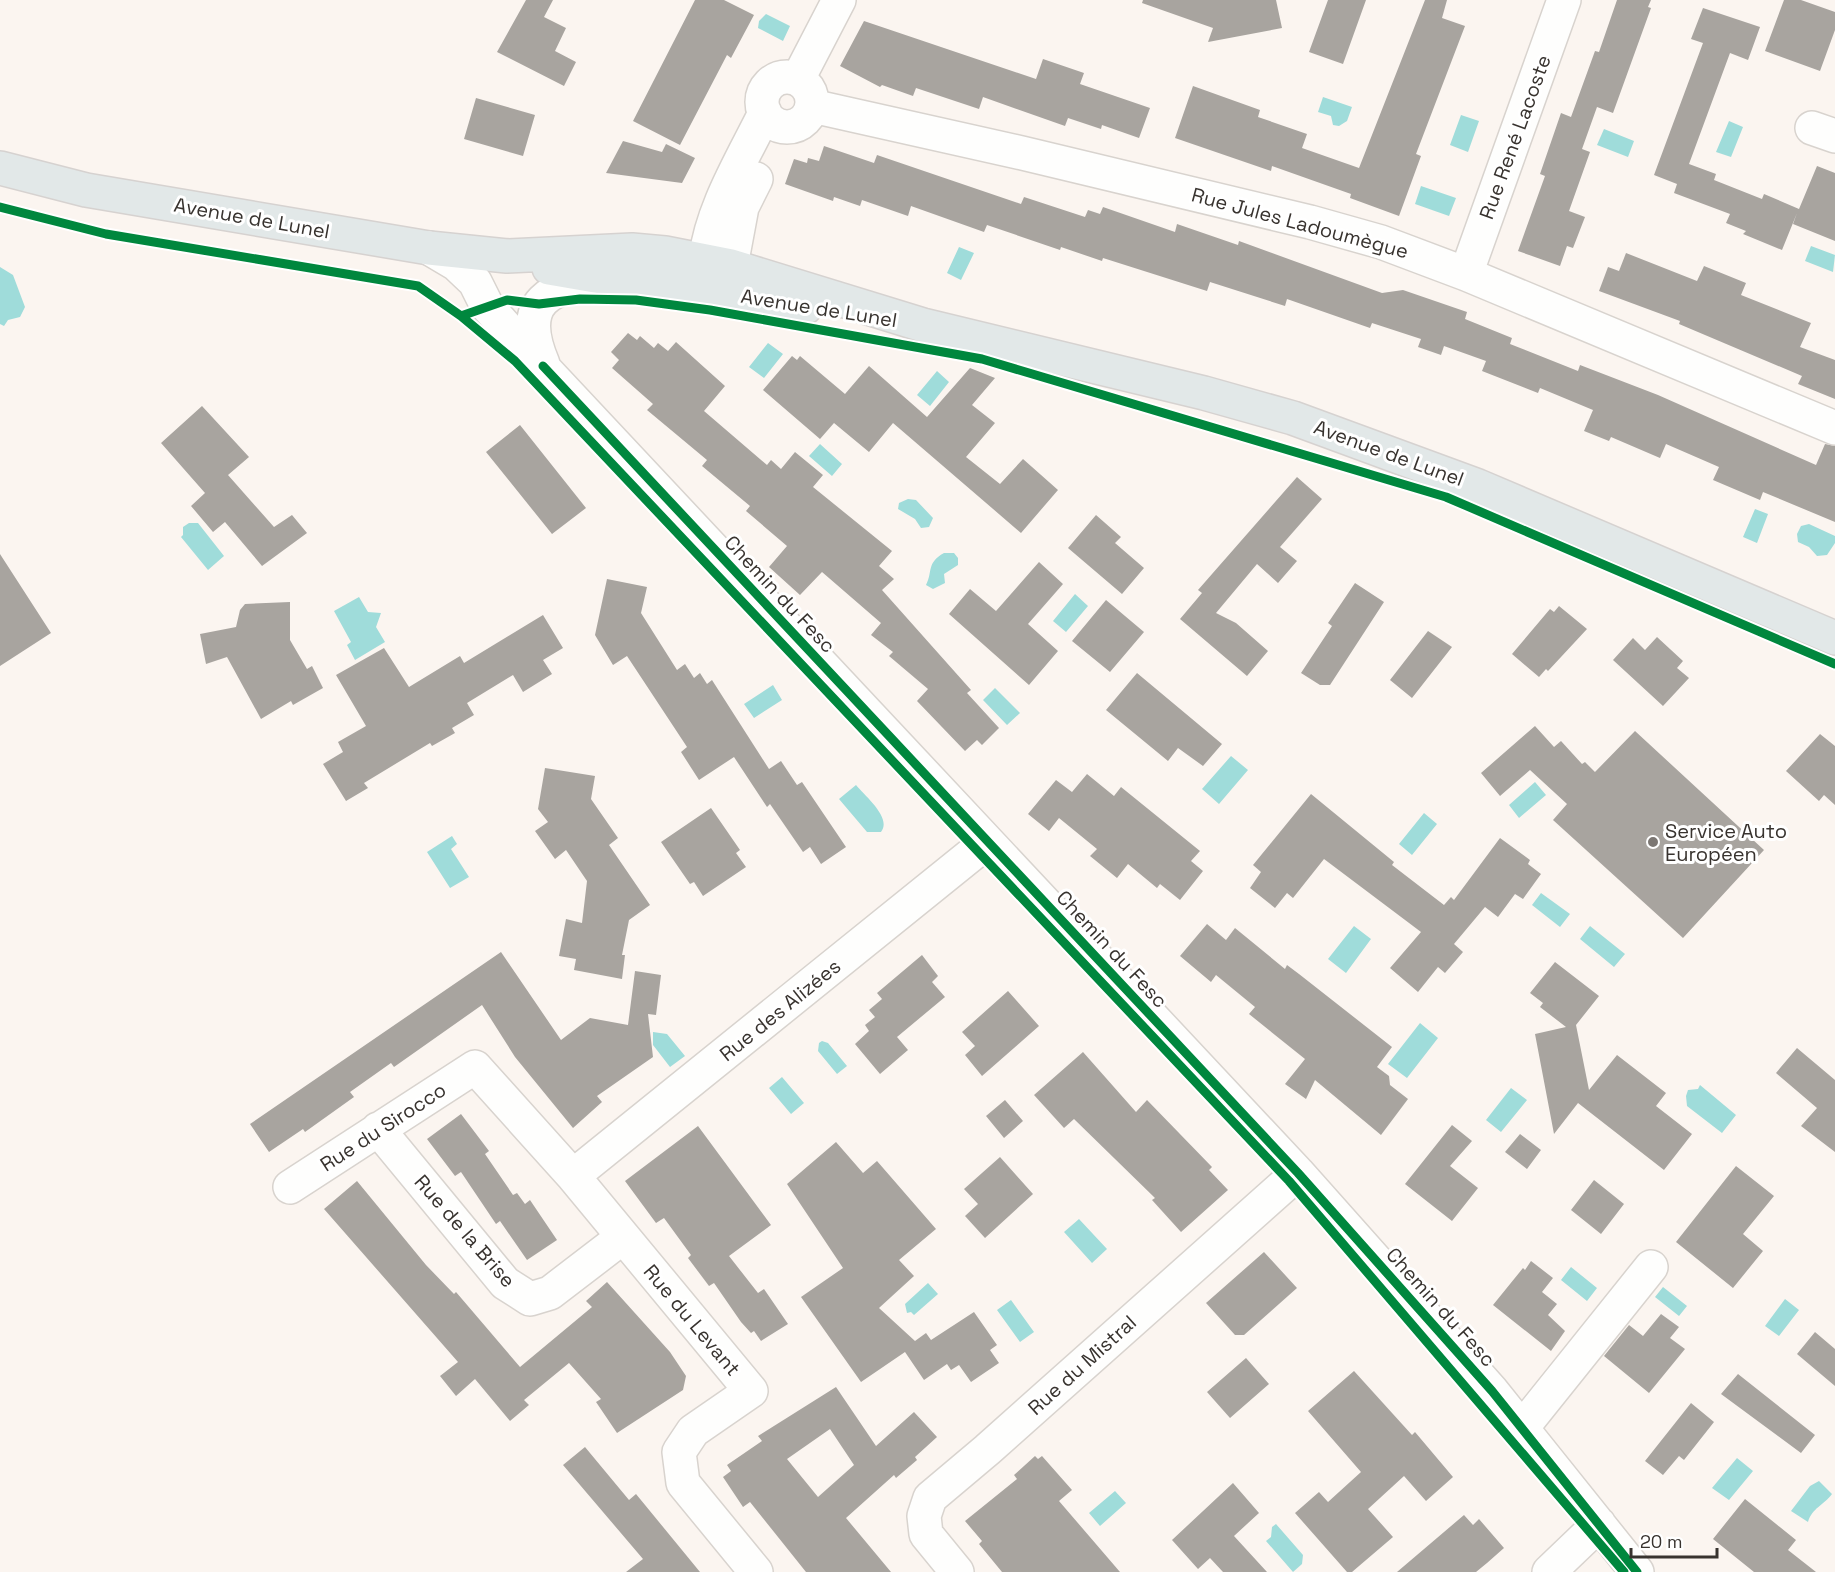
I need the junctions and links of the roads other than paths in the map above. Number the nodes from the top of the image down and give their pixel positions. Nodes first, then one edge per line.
1 (839, 0) edge
2 (1564, 0) edge
3 (805, 92) junction
4 (774, 120) junction
5 (0, 168) edge
6 (429, 248) junction
7 (507, 256) junction
8 (717, 273) junction
9 (1466, 274) junction
10 (606, 278) junction
11 (543, 366) junction
12 (1835, 428) edge
13 (1835, 638) edge
14 (987, 843) junction
15 (475, 1067) joint
16 (378, 1129) junction
17 (1298, 1173) junction
18 (573, 1176) junction
19 (290, 1187) dead end
20 (623, 1237) junction
21 (1651, 1267) dead end
22 (1522, 1428) junction
23 (1599, 1524) junction
24 (756, 1572) edge
25 (957, 1572) edge
26 (1549, 1572) edge
27 (1637, 1572) edge

1 - 3 street
2 - 9 street, Rue René Lacoste
3 - 4 street
3 - 4 street
3 - 9 street, Rue Jules Ladoumègue
4 - 8 street
5 - 6 main road, Avenue de Lunel
6 - 7 main road, Avenue de Lunel
6 - 11 street, Chemin du Fesc
7 - 8 main road, Avenue de Lunel
7 - 10 main road, Avenue de Lunel
8 - 10 main road, Avenue de Lunel
8 - 13 main road, Avenue de Lunel
9 - 12 street, Rue Jules Ladoumègue
10 - 11 street, Chemin du Fesc
11 - 14 street, Chemin du Fesc
14 - 17 street, Chemin du Fesc
14 - 18 street, Rue des Alizées
15 - 16 street, Rue du Sirocco
15 - 18 street, Rue du Levant
16 - 19 street, Rue du Sirocco
16 - 20 street, Rue de la Brise
17 - 22 street, Chemin du Fesc
17 - 25 street, Rue du Mistral
18 - 20 street, Rue du Levant
20 - 24 street, Rue du Levant
21 - 22 street
22 - 23 street, Chemin du Fesc
23 - 26 street
23 - 27 street, Chemin du Fesc

